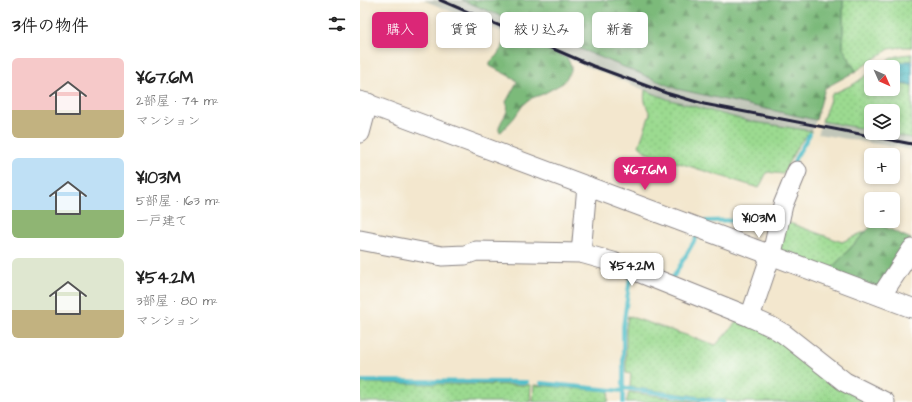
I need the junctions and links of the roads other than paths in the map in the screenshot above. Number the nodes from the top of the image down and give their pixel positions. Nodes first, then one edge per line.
1 (364, 102) edge
2 (360, 133) edge
3 (797, 171) dead end
4 (587, 186) junction
5 (360, 240) edge
6 (912, 249) edge
7 (581, 253) junction
8 (771, 254) junction
9 (881, 296) junction
10 (912, 308) edge
11 (750, 317) junction
12 (885, 402) edge

1 - 2 street
1 - 4 street
3 - 8 street
4 - 7 street
4 - 8 street
5 - 7 street
6 - 9 street
7 - 11 street
8 - 9 street
8 - 11 street
9 - 10 street
11 - 12 street

